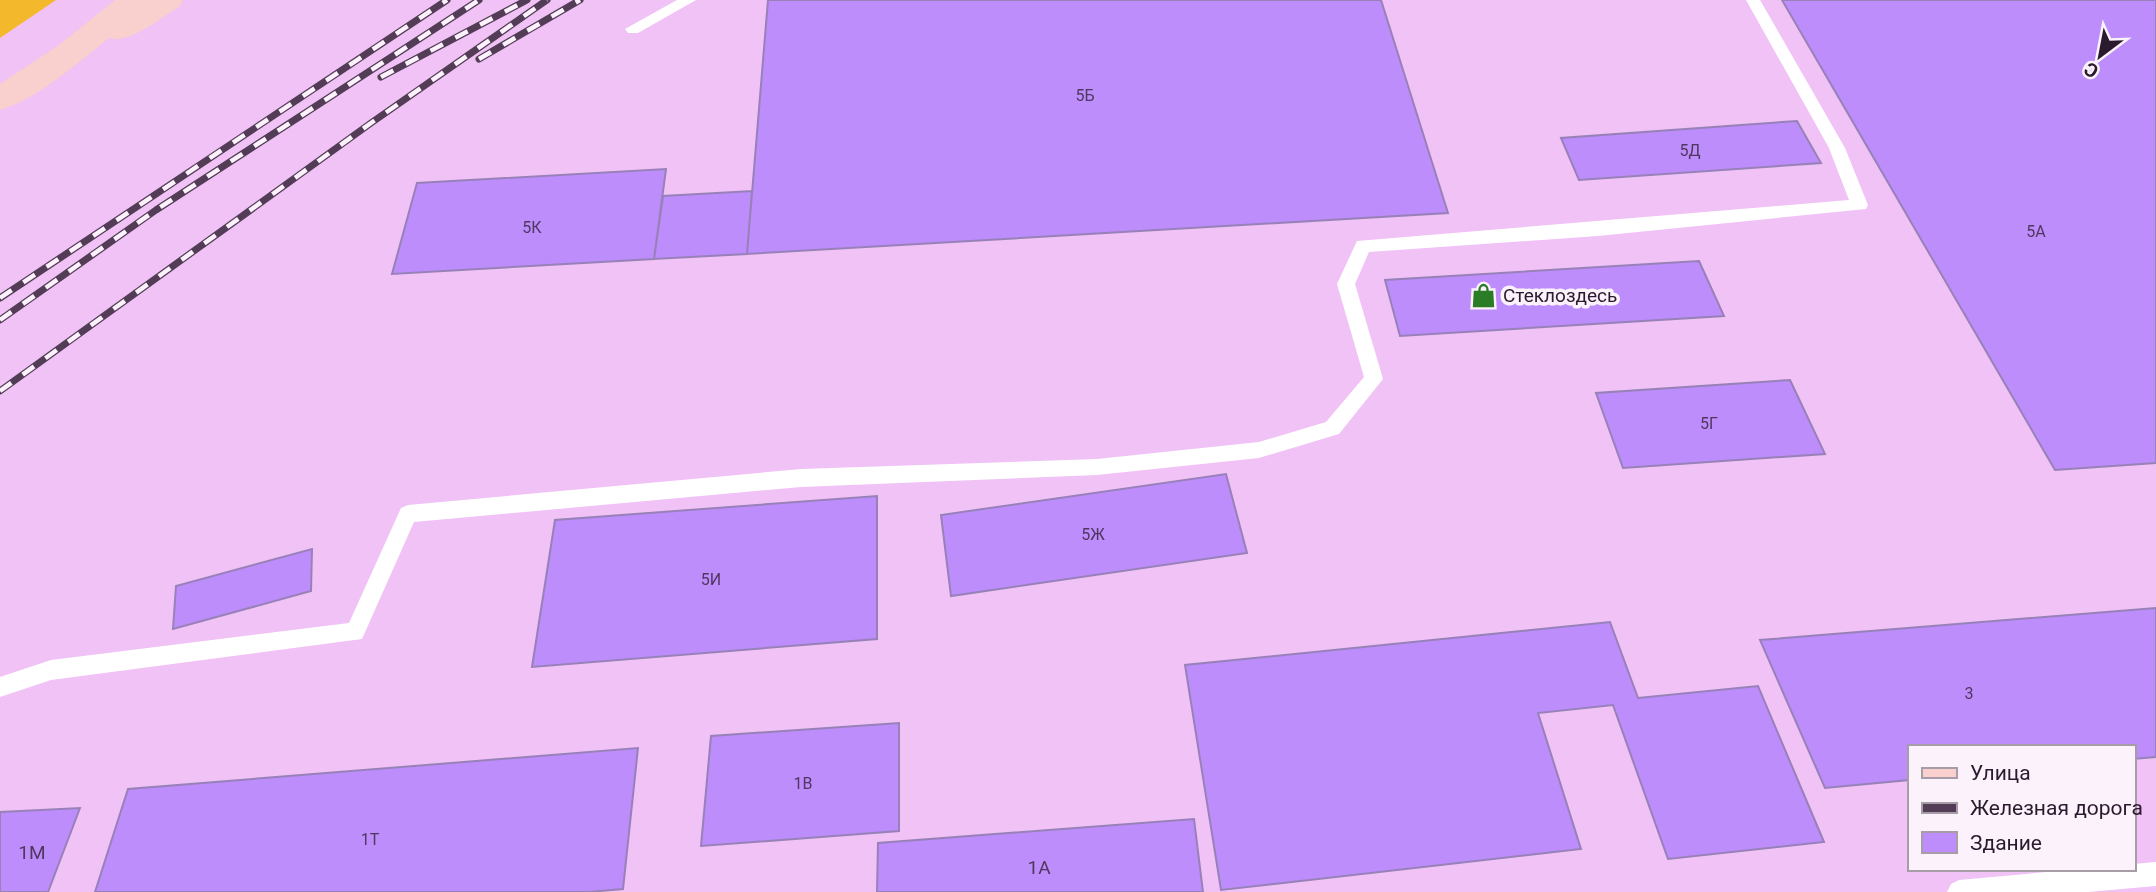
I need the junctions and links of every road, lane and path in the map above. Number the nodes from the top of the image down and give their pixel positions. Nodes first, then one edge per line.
1 (135, 0) edge
2 (168, 0) edge
3 (689, 0) edge
4 (1753, 0) edge
5 (633, 29) dead end
6 (34, 79) junction
7 (0, 99) edge
8 (0, 687) edge
9 (2156, 874) edge
10 (1959, 892) edge

1 - 6 main road
2 - 6 main road
3 - 5 lane
4 - 8 lane
6 - 7 main road
9 - 10 lane

